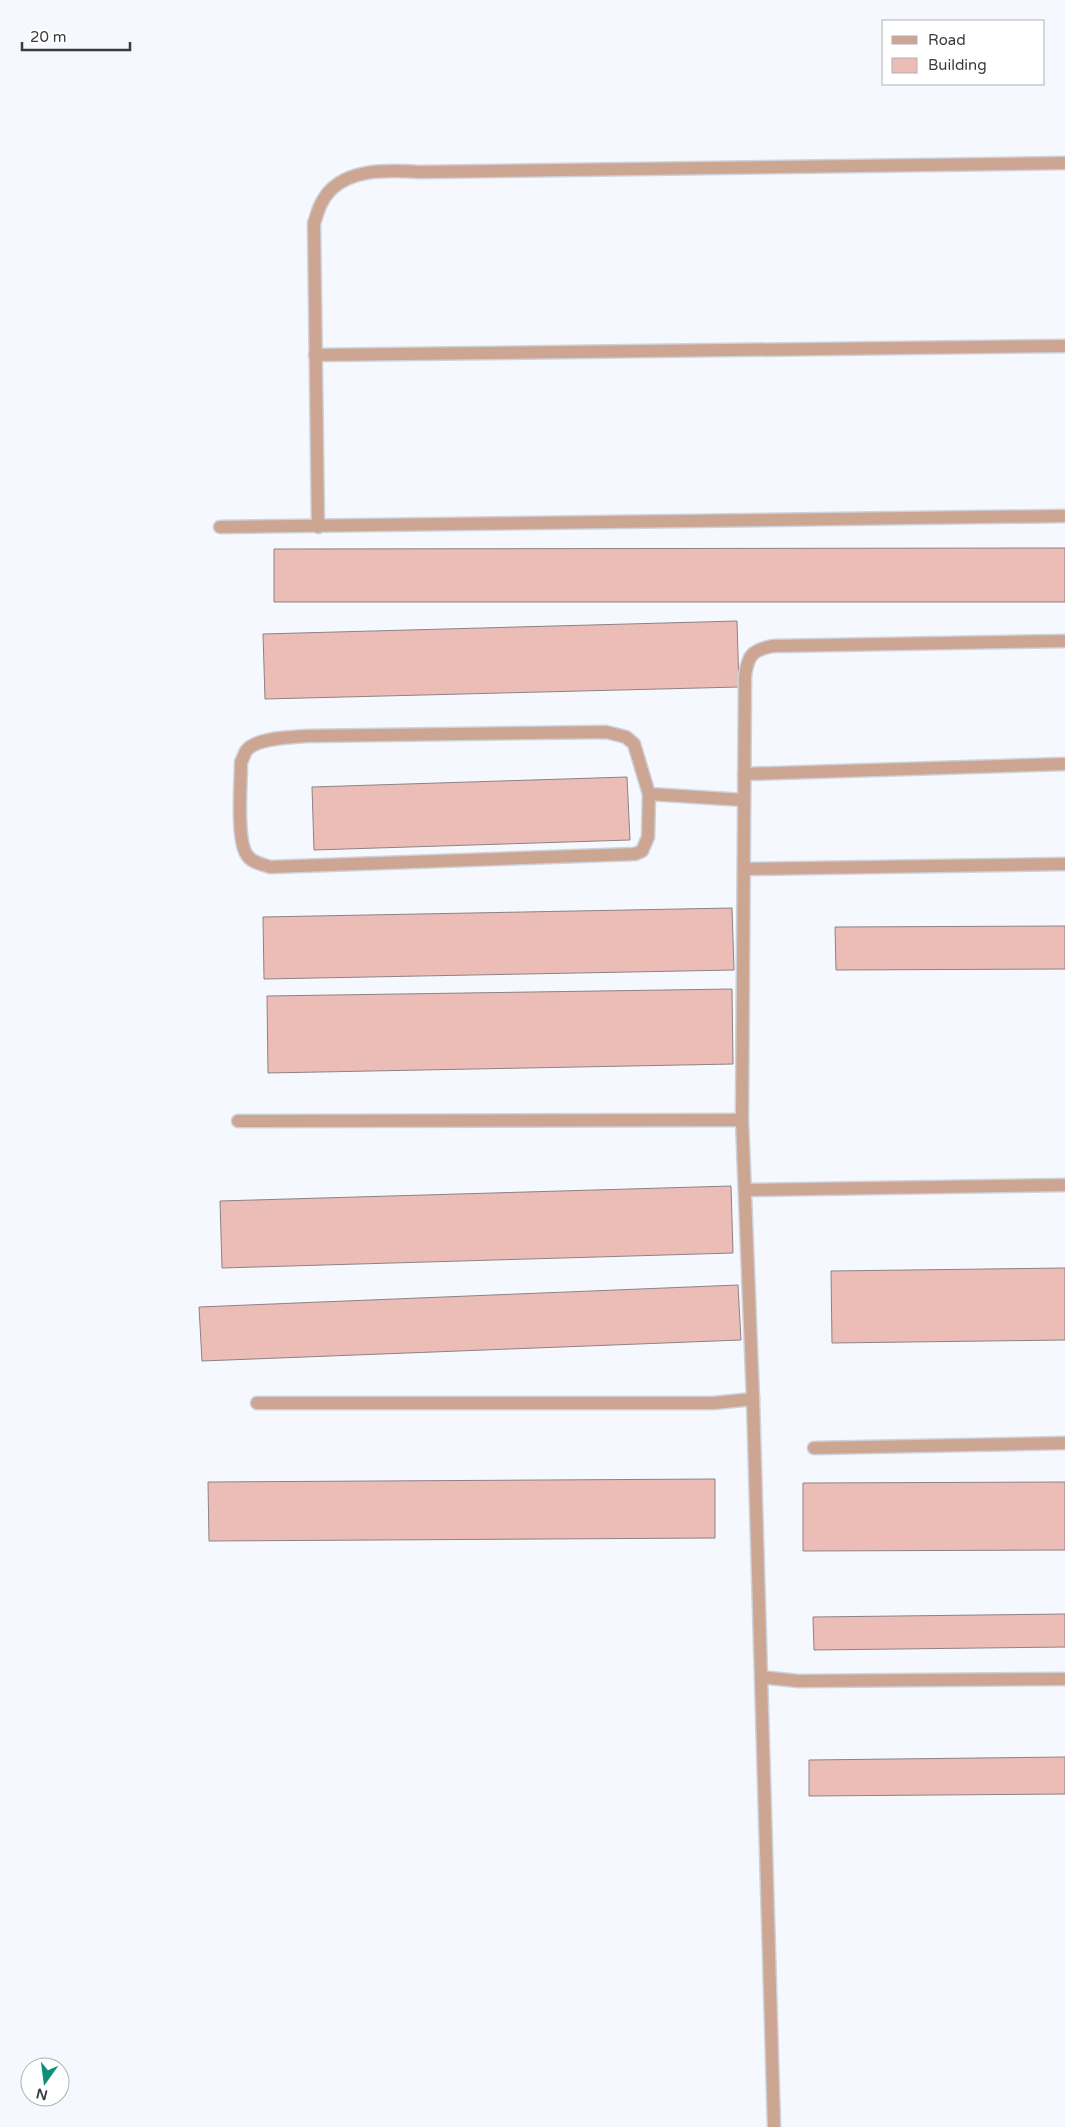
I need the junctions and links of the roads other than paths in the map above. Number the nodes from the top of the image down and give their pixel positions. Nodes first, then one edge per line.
1 (1065, 163) edge
2 (1065, 346) edge
3 (315, 355) junction
4 (1065, 516) edge
5 (220, 527) dead end
6 (318, 527) junction
7 (1065, 641) edge
8 (1065, 764) edge
9 (744, 774) junction
10 (648, 794) junction
11 (744, 800) junction
12 (1065, 864) edge
13 (744, 869) junction
14 (742, 1120) junction
15 (238, 1121) dead end
16 (1065, 1185) edge
17 (745, 1190) junction
18 (753, 1399) junction
19 (257, 1403) dead end
20 (1065, 1443) edge
21 (814, 1448) dead end
22 (761, 1677) junction
23 (1065, 1679) edge
24 (774, 2127) edge

1 - 3 street
2 - 3 street
3 - 6 street
4 - 6 street
5 - 6 street
7 - 9 street
8 - 9 street
9 - 11 street
10 - 10 street
10 - 11 street
11 - 13 street
12 - 13 street
13 - 14 street
14 - 15 street
14 - 17 street
16 - 17 street
17 - 18 street
18 - 19 street
18 - 22 street
20 - 21 street
22 - 23 street
22 - 24 street

